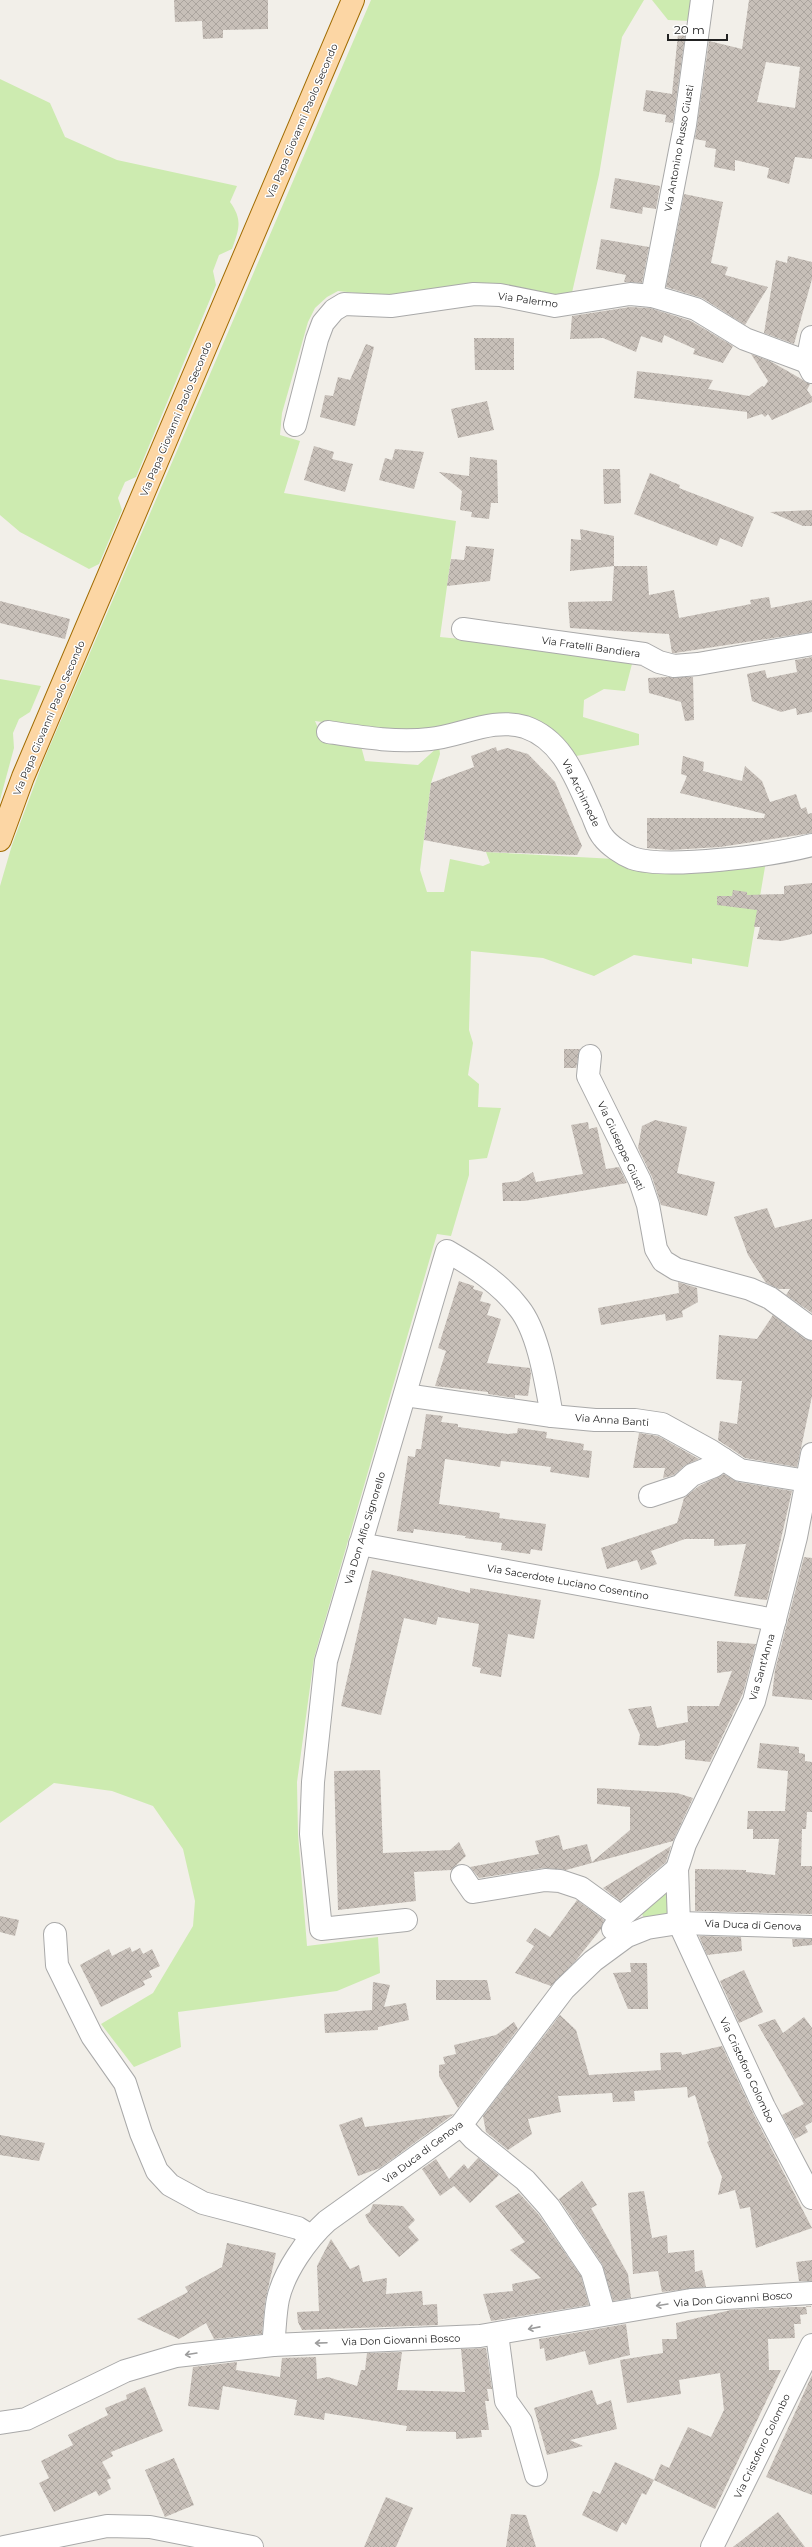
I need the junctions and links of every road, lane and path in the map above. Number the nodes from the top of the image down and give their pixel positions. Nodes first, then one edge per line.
1 (353, 0) edge
2 (702, 0) edge
3 (652, 296) junction
4 (812, 337) edge
5 (810, 367) edge
6 (295, 425) dead end
7 (463, 629) dead end
8 (812, 644) edge
9 (328, 732) dead end
10 (0, 840) edge
11 (812, 845) edge
12 (590, 1056) dead end
13 (812, 1330) edge
14 (405, 1395) junction
15 (552, 1416) junction
16 (812, 1454) edge
17 (717, 1455) junction
18 (808, 1487) edge
19 (650, 1496) dead end
20 (804, 1539) edge
21 (360, 1544) junction
22 (775, 1620) junction
23 (677, 1868) junction
24 (462, 1876) dead end
25 (621, 1917) junction
26 (406, 1920) dead end
27 (812, 1927) edge
28 (686, 1929) junction
29 (55, 1934) dead end
30 (593, 1961) junction
31 (461, 2125) junction
32 (812, 2198) edge
33 (311, 2236) junction
34 (812, 2293) edge
35 (604, 2313) junction
36 (496, 2334) junction
37 (273, 2345) junction
38 (812, 2346) edge
39 (0, 2423) edge
40 (536, 2475) dead end
41 (4, 2547) edge
42 (252, 2547) edge
43 (712, 2547) edge

1 - 10 main road, Via Papa Giovanni Paolo Secondo
2 - 3 street, Via Antonino Russo Giusti
3 - 5 street, Via Palermo
3 - 6 street, Via Palermo
4 - 5 street
7 - 8 street, Via Fratelli Bandiera
9 - 11 street, Via Archimede
12 - 13 street, Via Giuseppe Giusti
14 - 15 street, Via Anna Banti
14 - 15 street, Via Don Alfio Signorello
14 - 21 street, Via Don Alfio Signorello
15 - 17 street, Via Anna Banti
16 - 18 street, Via Sant'Anna
17 - 18 street, Via Anna Banti
17 - 19 street
18 - 20 street, Via Sant'Anna
20 - 22 street, Via Sant'Anna
21 - 22 street, Via Sacerdote Luciano Cosentino
21 - 26 street, Via Don Alfio Signorello
22 - 23 street, Via Sant'Anna
23 - 25 street
23 - 28 street
24 - 25 street
25 - 30 street
27 - 28 street, Via Duca di Genova
28 - 30 street, Via Duca di Genova
28 - 32 street, Via Cristoforo Colombo
29 - 33 street
30 - 31 street, Via Duca di Genova
31 - 33 street, Via Duca di Genova
31 - 35 street
33 - 37 street, Via Duca di Genova
34 -> 35 street, Via Don Giovanni Bosco
35 -> 36 street, Via Don Giovanni Bosco
36 -> 37 street, Via Don Giovanni Bosco
36 - 40 street
37 -> 39 street, Via Don Giovanni Bosco
38 - 43 street, Via Cristoforo Colombo
41 - 42 street

